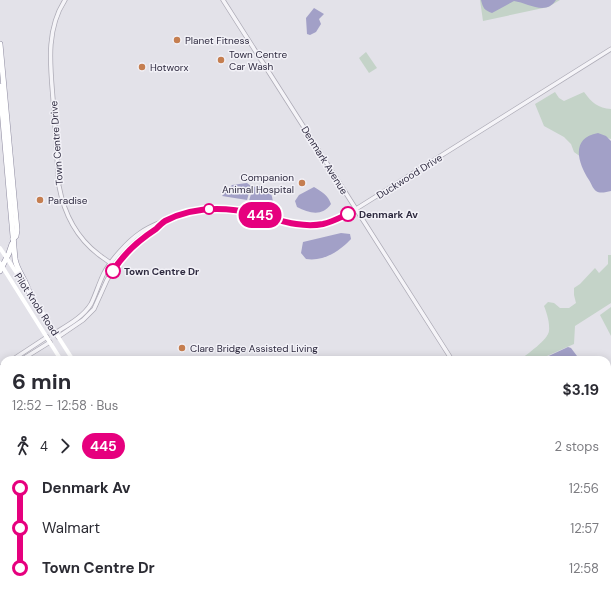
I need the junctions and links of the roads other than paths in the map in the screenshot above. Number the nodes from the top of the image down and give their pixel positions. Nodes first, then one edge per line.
1 (65, 0) edge
2 (223, 0) edge
3 (0, 44) edge
4 (611, 49) edge
5 (0, 86) edge
6 (356, 209) junction
7 (164, 221) junction
8 (13, 240) junction
9 (0, 248) edge
10 (6, 258) junction
11 (111, 263) junction
12 (1, 267) edge
13 (115, 267) junction
14 (29, 292) junction
15 (55, 332) junction
16 (47, 337) junction
17 (58, 337) junction
18 (50, 342) junction
19 (18, 356) edge
20 (27, 356) edge
21 (59, 356) edge
22 (70, 356) edge
23 (449, 356) edge

1 - 11 street, Town Centre Drive
2 - 6 street, Denmark Avenue
3 - 8 highway
4 - 6 street, Duckwood Drive
5 - 8 highway
6 - 7 street, Duckwood Drive
6 - 23 street, Denmark Avenue
7 - 11 street, Duckwood Drive
7 - 13 street, Duckwood Drive
8 - 10 highway
8 - 14 highway
9 - 10 main road, Pilot Knob Road
10 - 12 highway
10 - 14 main road, Pilot Knob Road
11 - 13 street, Town Centre Drive
11 - 15 street, Duckwood Drive
12 - 16 main road, Pilot Knob Road
13 - 17 street, Duckwood Drive
14 - 15 main road, Pilot Knob Road
15 - 16 main road, Duckwood Drive
15 - 17 main road, Pilot Knob Road
16 - 18 main road, Pilot Knob Road
16 - 19 street, Duckwood Drive
17 - 18 main road, Duckwood Drive
17 - 22 main road, Pilot Knob Road
18 - 20 street, Duckwood Drive
18 - 21 main road, Pilot Knob Road

